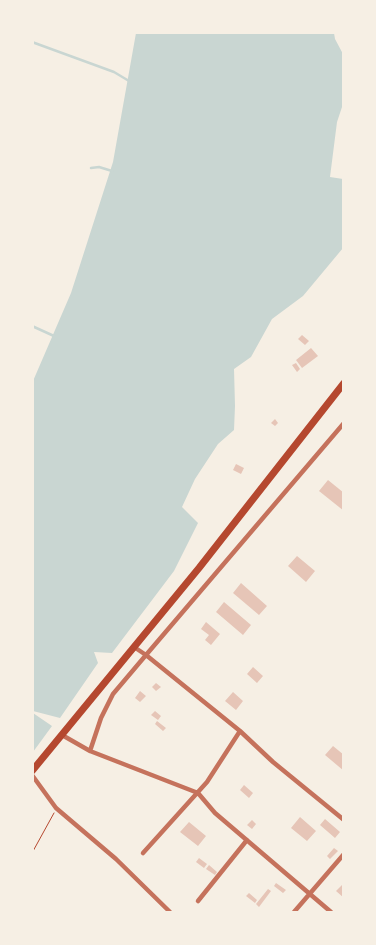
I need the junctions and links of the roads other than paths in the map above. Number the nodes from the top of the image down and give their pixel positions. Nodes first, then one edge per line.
1 (344, 383) edge
2 (344, 424) edge
3 (134, 647) junction
4 (146, 655) junction
5 (240, 731) junction
6 (62, 735) junction
7 (90, 751) junction
8 (32, 773) edge
9 (198, 793) junction
10 (344, 820) edge
11 (247, 840) junction
12 (143, 853) dead end
13 (344, 854) edge
14 (309, 894) junction
15 (198, 901) dead end
16 (170, 912) edge
17 (294, 912) edge
18 (330, 912) edge

1 - 3 highway
2 - 4 street
3 - 4 street
3 - 6 highway
4 - 5 street
4 - 7 street
5 - 9 street
5 - 10 street
6 - 7 street
6 - 8 highway
7 - 9 street
8 - 16 street
9 - 11 street
9 - 12 street
11 - 14 street
11 - 15 street
13 - 14 street
14 - 17 street
14 - 18 street

